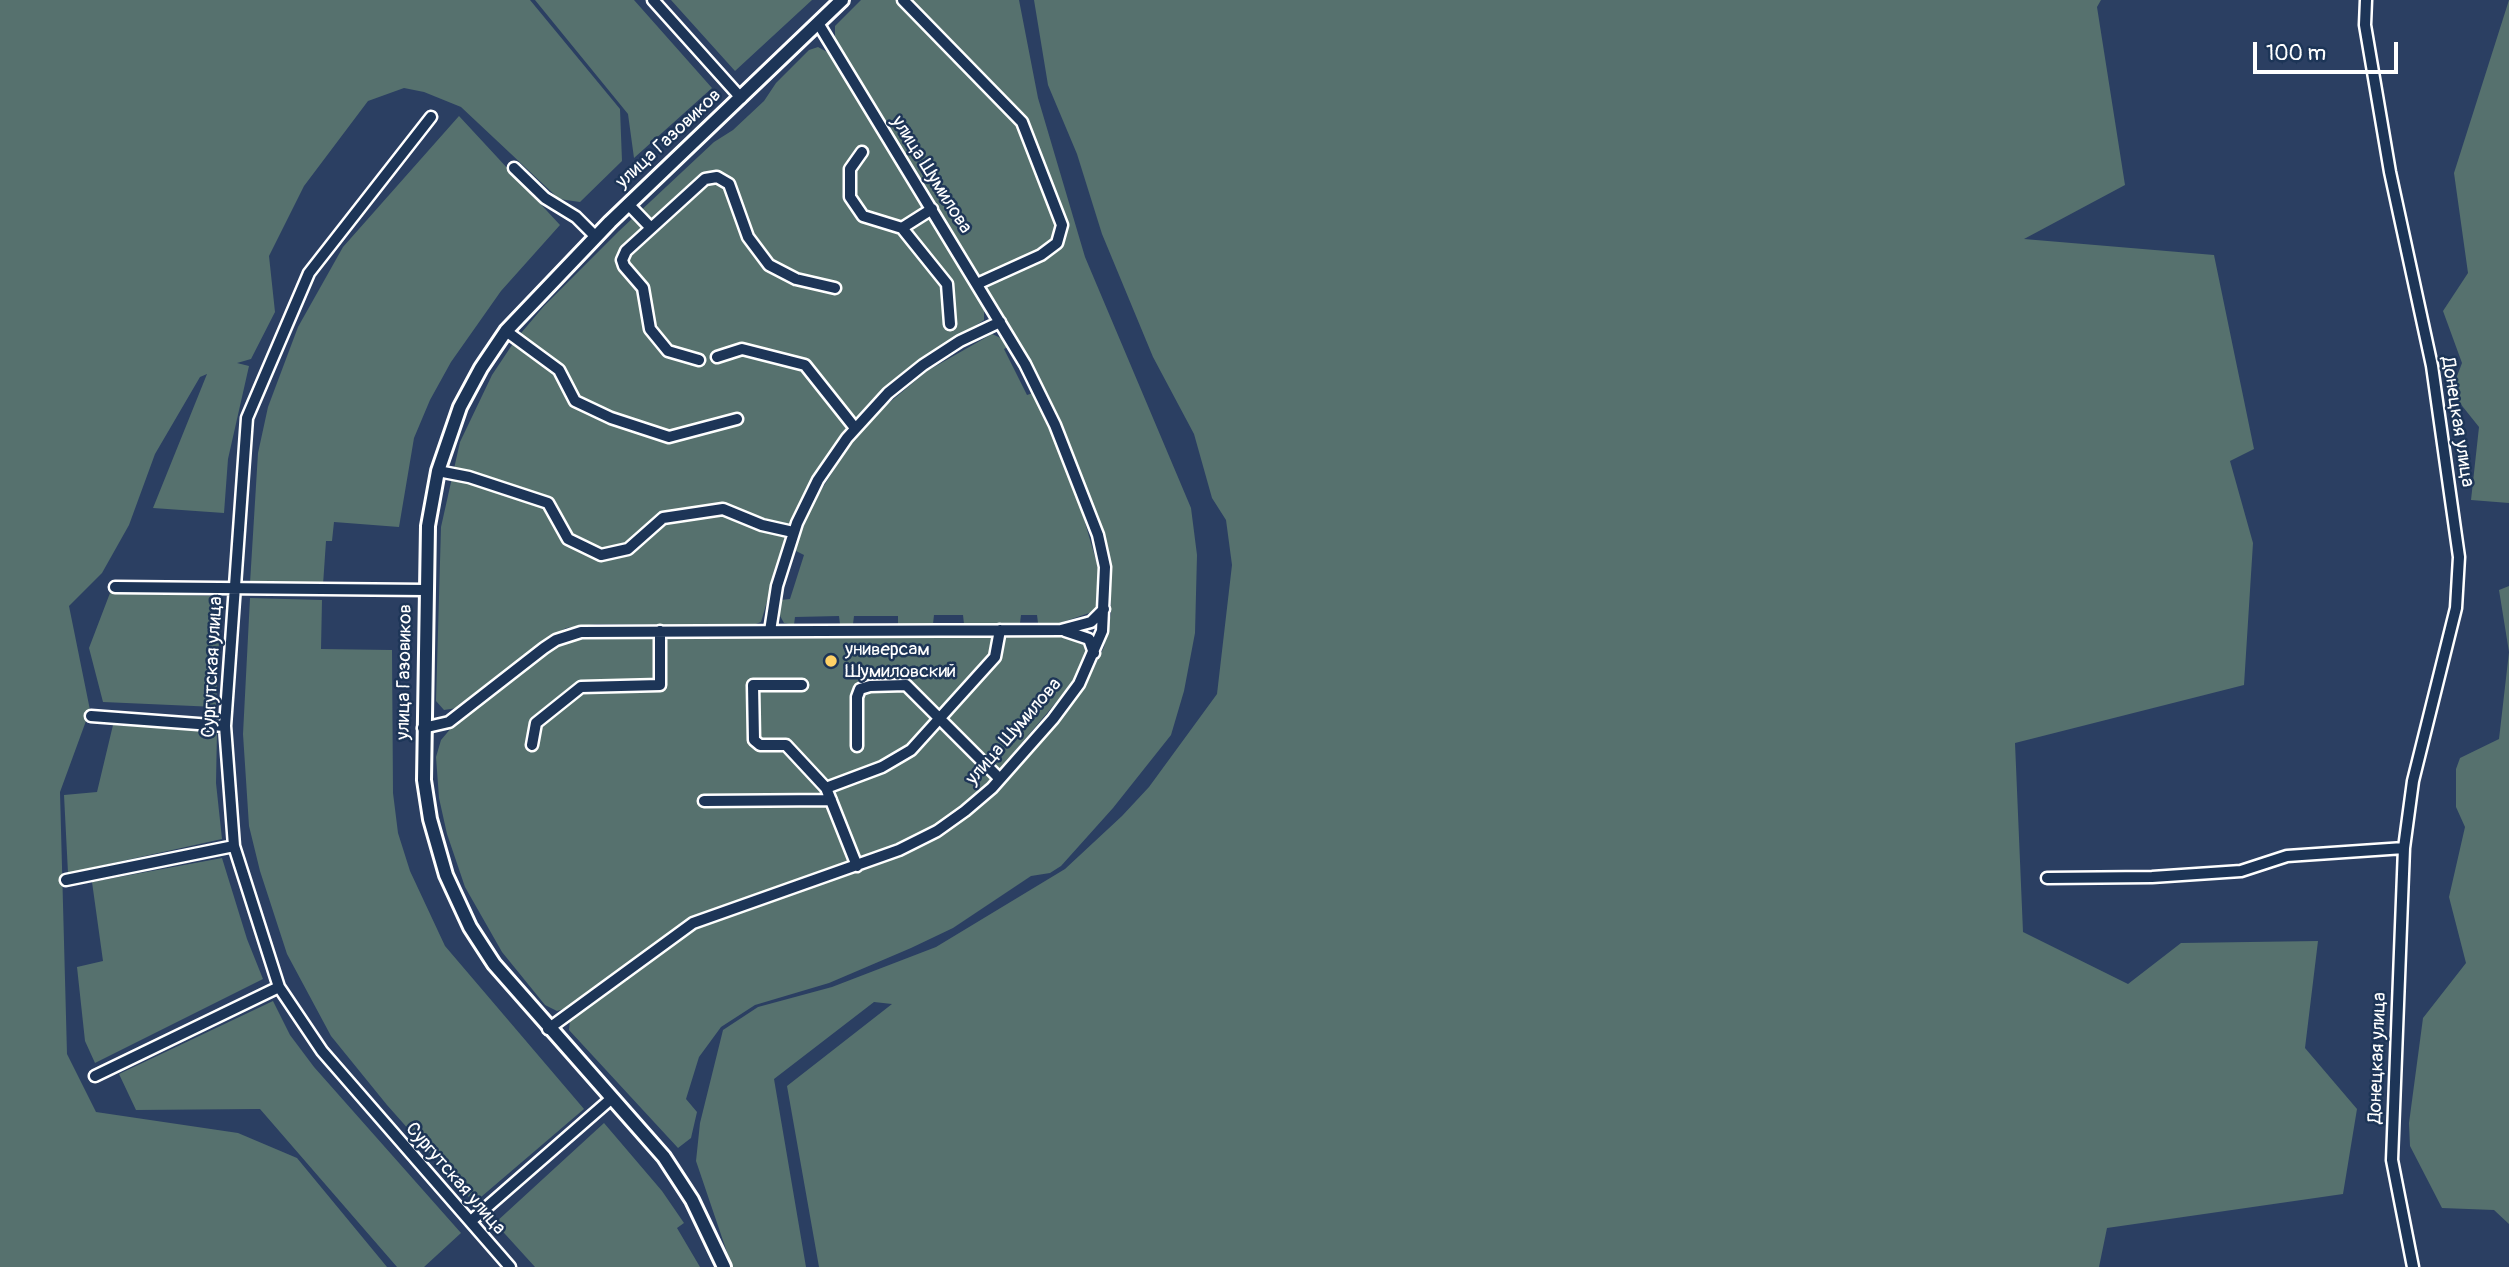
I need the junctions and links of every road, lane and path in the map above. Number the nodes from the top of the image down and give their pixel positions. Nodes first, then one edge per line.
1 (653, 0) edge
2 (842, 0) edge
3 (903, 0) edge
4 (2366, 0) edge
5 (818, 23) junction
6 (741, 97) junction
7 (431, 117) dead end
8 (862, 152) dead end
9 (514, 168) dead end
10 (628, 204) junction
11 (932, 209) junction
12 (651, 228) junction
13 (902, 228) junction
14 (595, 236) junction
15 (977, 284) junction
16 (835, 288) dead end
17 (1000, 322) junction
18 (950, 324) dead end
19 (506, 331) junction
20 (717, 357) dead end
21 (699, 360) dead end
22 (737, 419) dead end
23 (855, 428) junction
24 (438, 471) junction
25 (793, 532) junction
26 (115, 587) dead end
27 (234, 590) junction
28 (425, 590) junction
29 (1105, 601) junction
30 (1086, 623) junction
31 (1000, 630) junction
32 (1061, 630) junction
33 (660, 631) junction
34 (769, 631) junction
35 (1102, 631) junction
36 (1086, 637) junction
37 (1094, 655) junction
38 (802, 685) dead end
39 (91, 716) dead end
40 (942, 719) junction
41 (225, 726) junction
42 (423, 728) junction
43 (532, 745) dead end
44 (857, 746) dead end
45 (1000, 779) junction
46 (826, 788) junction
47 (831, 800) junction
48 (704, 801) dead end
49 (234, 846) junction
50 (2404, 848) junction
51 (857, 866) junction
52 (2047, 878) dead end
53 (66, 880) dead end
54 (279, 987) junction
55 (548, 1028) junction
56 (95, 1076) dead end
57 (612, 1098) junction
58 (471, 1221) junction
59 (510, 1267) edge
60 (724, 1267) edge
61 (2413, 1267) edge

1 - 6 street, улица Газовиков
2 - 5 street, улица Газовиков
3 - 15 street
4 - 50 street, Донецкая улица
5 - 6 street, улица Газовиков
5 - 11 street, улица Шумилова
6 - 10 street, улица Газовиков
7 - 27 street, Сургутская улица
8 - 13 street
9 - 14 street
10 - 12 street
10 - 14 street, улица Газовиков
11 - 13 street
11 - 15 street, улица Шумилова
12 - 16 street
12 - 21 street
13 - 18 street
14 - 19 street, улица Газовиков
15 - 17 street, улица Шумилова
17 - 23 street
17 - 29 street, улица Шумилова
19 - 22 street
19 - 24 street, улица Газовиков
20 - 23 street
23 - 25 street
24 - 25 street
24 - 28 street, улица Газовиков
25 - 34 street
26 - 27 street
27 - 28 street
27 - 41 street, Сургутская улица
28 - 42 street, улица Газовиков
29 - 30 street
29 - 35 street, улица Шумилова
30 - 32 street
30 - 35 street
31 - 32 street
31 - 34 street
31 - 40 street
32 - 36 street
33 - 34 street
33 - 42 street
33 - 43 street
35 - 36 street
35 - 37 street, улица Шумилова
36 - 37 street
37 - 45 street, улица Шумилова
38 - 46 street
39 - 41 street
40 - 44 street
40 - 45 street
40 - 46 street
41 - 49 street, Сургутская улица
42 - 55 street, улица Газовиков
45 - 51 street, улица Шумилова
46 - 47 street
47 - 48 street
47 - 51 street
49 - 53 street
49 - 54 street, Сургутская улица
50 - 52 street
50 - 61 street, Донецкая улица
51 - 55 street, улица Шумилова
54 - 56 street
54 - 58 street, Сургутская улица
55 - 57 street, улица Газовиков
57 - 58 street
57 - 60 street, улица Газовиков
58 - 59 street, Сургутская улица

